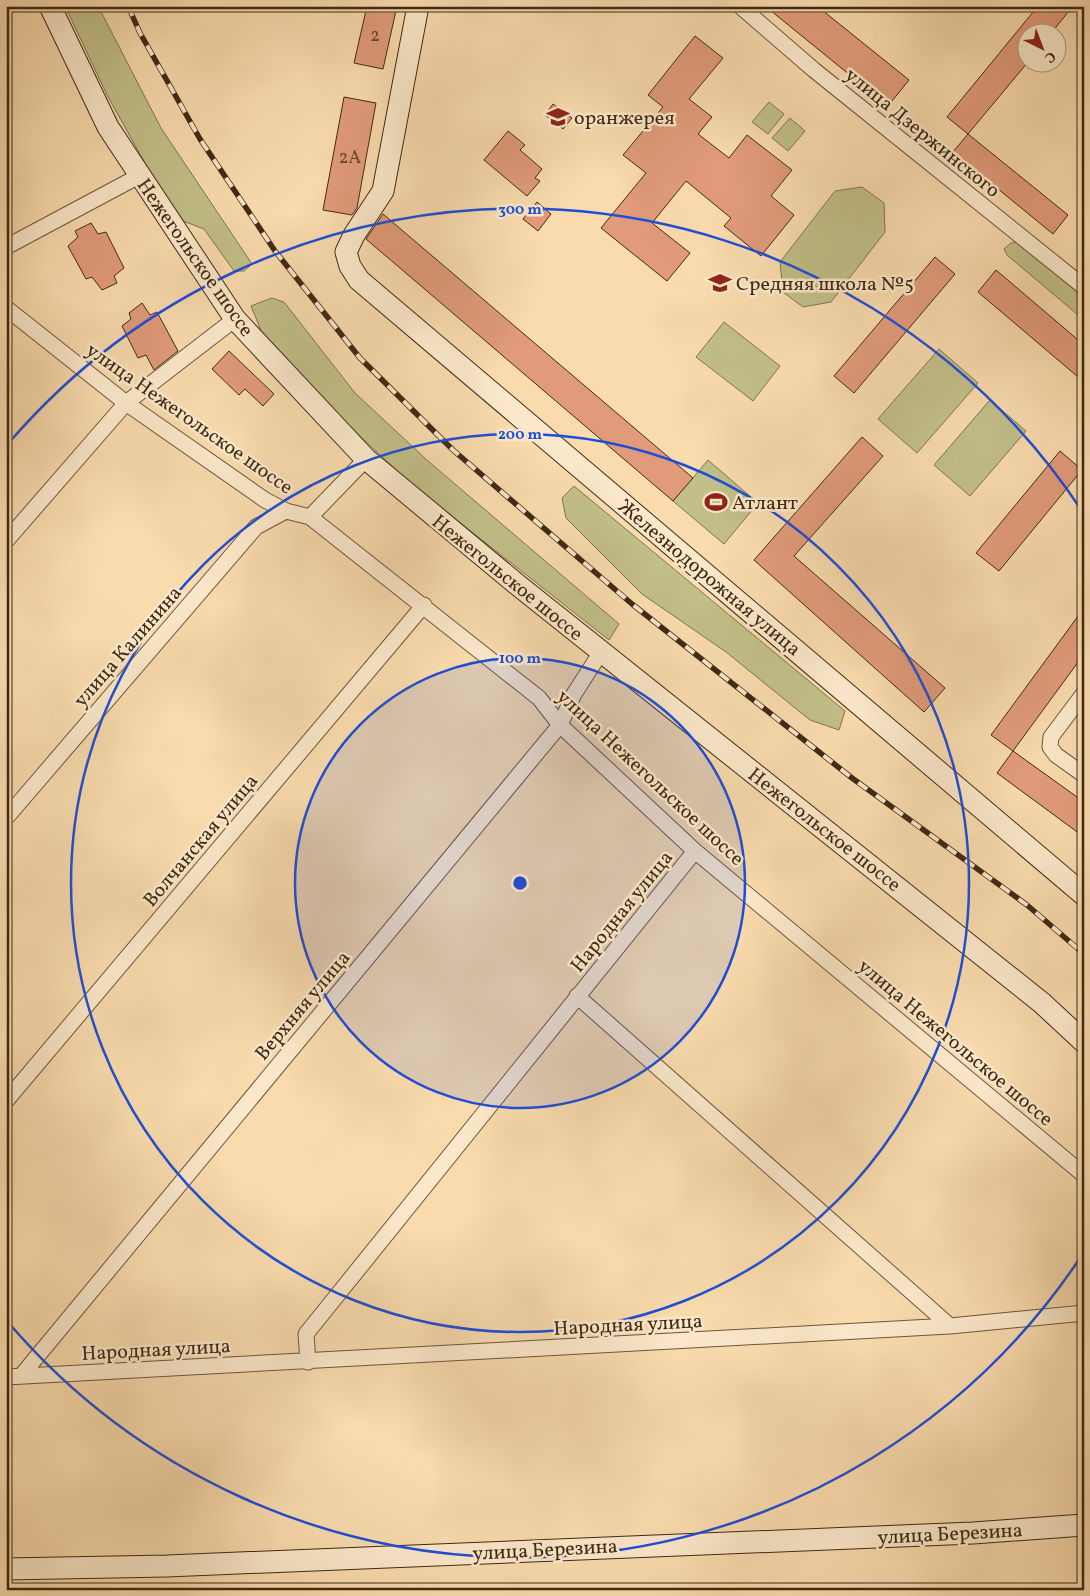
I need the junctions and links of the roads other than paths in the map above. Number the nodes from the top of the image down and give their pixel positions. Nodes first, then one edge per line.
1 (50, 6) edge
2 (418, 6) edge
3 (740, 6) edge
4 (139, 176) junction
5 (6, 247) edge
6 (1084, 287) edge
7 (6, 308) edge
8 (235, 319) junction
9 (126, 403) junction
10 (366, 459) junction
11 (286, 511) junction
12 (310, 517) junction
13 (6, 541) edge
14 (424, 605) junction
15 (601, 652) junction
16 (1084, 693) edge
17 (560, 725) junction
18 (1084, 775) edge
19 (6, 818) edge
20 (696, 850) junction
21 (1084, 895) edge
22 (577, 996) junction
23 (1084, 1042) edge
24 (6, 1100) edge
25 (1084, 1176) edge
26 (1084, 1313) edge
27 (950, 1326) junction
28 (308, 1362) junction
29 (14, 1376) edge
30 (1084, 1525) edge
31 (6, 1570) edge

1 - 4 street, Нежегольское шоссе
2 - 21 street, Железнодорожная улица
3 - 6 street, улица Дзержинского
4 - 5 street
4 - 8 street, Нежегольское шоссе
7 - 9 street, улица Нежегольское шоссе
8 - 9 street
8 - 10 street, Нежегольское шоссе
9 - 11 street, улица Нежегольское шоссе
9 - 13 street
10 - 12 street
10 - 15 street, Нежегольское шоссе
11 - 12 street, улица Нежегольское шоссе
11 - 19 street, улица Калинина
12 - 14 street, улица Нежегольское шоссе
14 - 17 street, улица Нежегольское шоссе
14 - 24 street, Волчанская улица
15 - 17 street, Верхняя улица
15 - 23 street, Нежегольское шоссе
16 - 18 street
17 - 20 street, улица Нежегольское шоссе
17 - 29 street, Верхняя улица
20 - 22 street, Народная улица
20 - 25 street, улица Нежегольское шоссе
22 - 27 street, Народная улица
22 - 28 street, Народная улица
26 - 27 street, Народная улица
27 - 28 street, Народная улица
28 - 29 street, Народная улица
30 - 31 street, улица Березина

